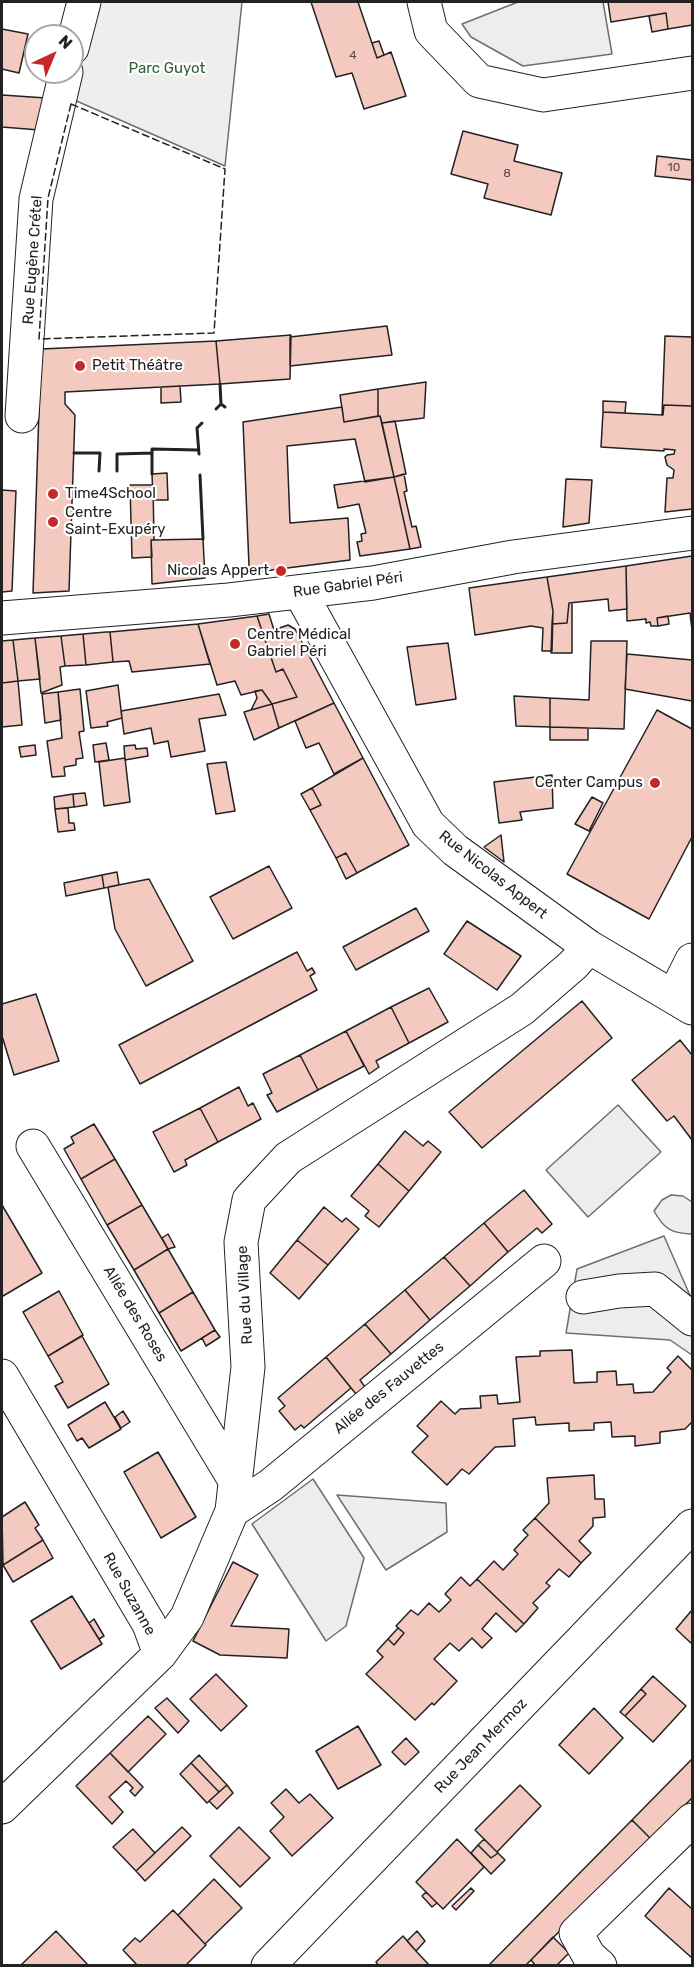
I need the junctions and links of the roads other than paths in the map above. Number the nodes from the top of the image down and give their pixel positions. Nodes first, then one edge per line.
1 (84, 2) edge
2 (424, 2) edge
3 (78, 24) edge
4 (693, 73) edge
5 (63, 84) edge
6 (22, 416) dead end
7 (693, 533) edge
8 (300, 592) junction
9 (2, 618) edge
10 (589, 947) junction
11 (693, 960) edge
12 (683, 1002) edge
13 (33, 1146) dead end
14 (544, 1261) dead end
15 (583, 1297) dead end
16 (693, 1319) edge
17 (2, 1376) edge
18 (234, 1497) junction
19 (693, 1526) edge
20 (160, 1654) junction
21 (2, 1807) edge
22 (692, 1822) edge
23 (268, 1965) edge
24 (600, 1965) edge

1 - 3 street
2 - 4 street
5 - 6 street, Rue Eugène Crétel
7 - 8 street, Rue Gabriel Péri
8 - 9 street, Rue Gabriel Péri
8 - 10 street, Rue Nicolas Appert
10 - 12 street, Rue Nicolas Appert
10 - 18 street, Rue du Village
11 - 12 street
13 - 18 street, Allée des Roses
14 - 18 street, Allée des Fauvettes
15 - 16 street
17 - 20 street, Rue Suzanne
18 - 20 street, Rue du Village
19 - 23 street, Rue Jean Mermoz
20 - 21 street, Rue Suzanne
22 - 24 street

